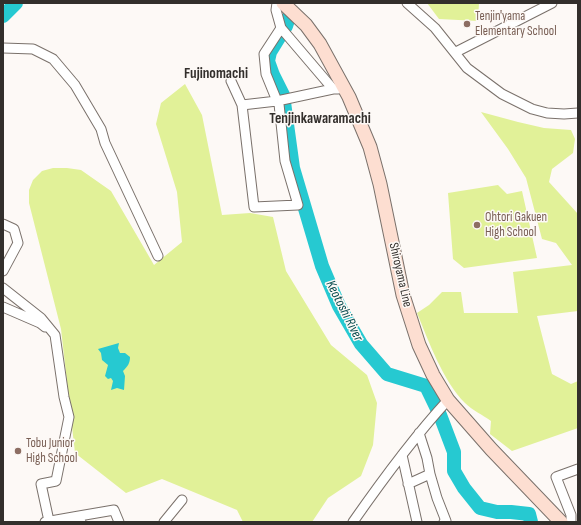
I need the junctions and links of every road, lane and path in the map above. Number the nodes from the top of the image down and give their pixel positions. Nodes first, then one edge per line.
1 (277, 3) edge
2 (283, 3) edge
3 (406, 3) edge
4 (552, 3) edge
5 (283, 31) junction
6 (3, 48) edge
7 (456, 52) junction
8 (231, 81) dead end
9 (339, 89) junction
10 (278, 100) junction
11 (242, 105) junction
12 (578, 113) edge
13 (3, 224) edge
14 (158, 256) dead end
15 (3, 271) edge
16 (3, 288) edge
17 (3, 307) edge
18 (55, 334) junction
19 (448, 400) junction
20 (419, 433) junction
21 (402, 455) junction
22 (578, 469) edge
23 (430, 474) junction
24 (408, 484) junction
25 (182, 500) dead end
26 (80, 519) edge
27 (47, 521) edge
28 (119, 522) edge
29 (164, 522) edge
30 (353, 522) edge
31 (417, 522) edge
32 (444, 522) edge
33 (561, 522) edge
34 (571, 522) edge

1 - 5 street
2 - 9 main road, Shiroyama Line
3 - 7 street
4 - 7 street
5 - 9 street
5 - 10 street
6 - 14 street
7 - 12 street
8 - 11 street
9 - 10 street
9 - 19 main road, Shiroyama Line
10 - 11 street
10 - 11 street
13 - 15 street
16 - 18 street
17 - 18 street
18 - 27 street
19 - 20 street
19 - 33 main road, Shiroyama Line
20 - 21 street
20 - 23 street
21 - 24 street
21 - 30 street
22 - 34 street
23 - 24 street
23 - 32 street
24 - 31 street
25 - 29 street
26 - 27 street
26 - 28 street

